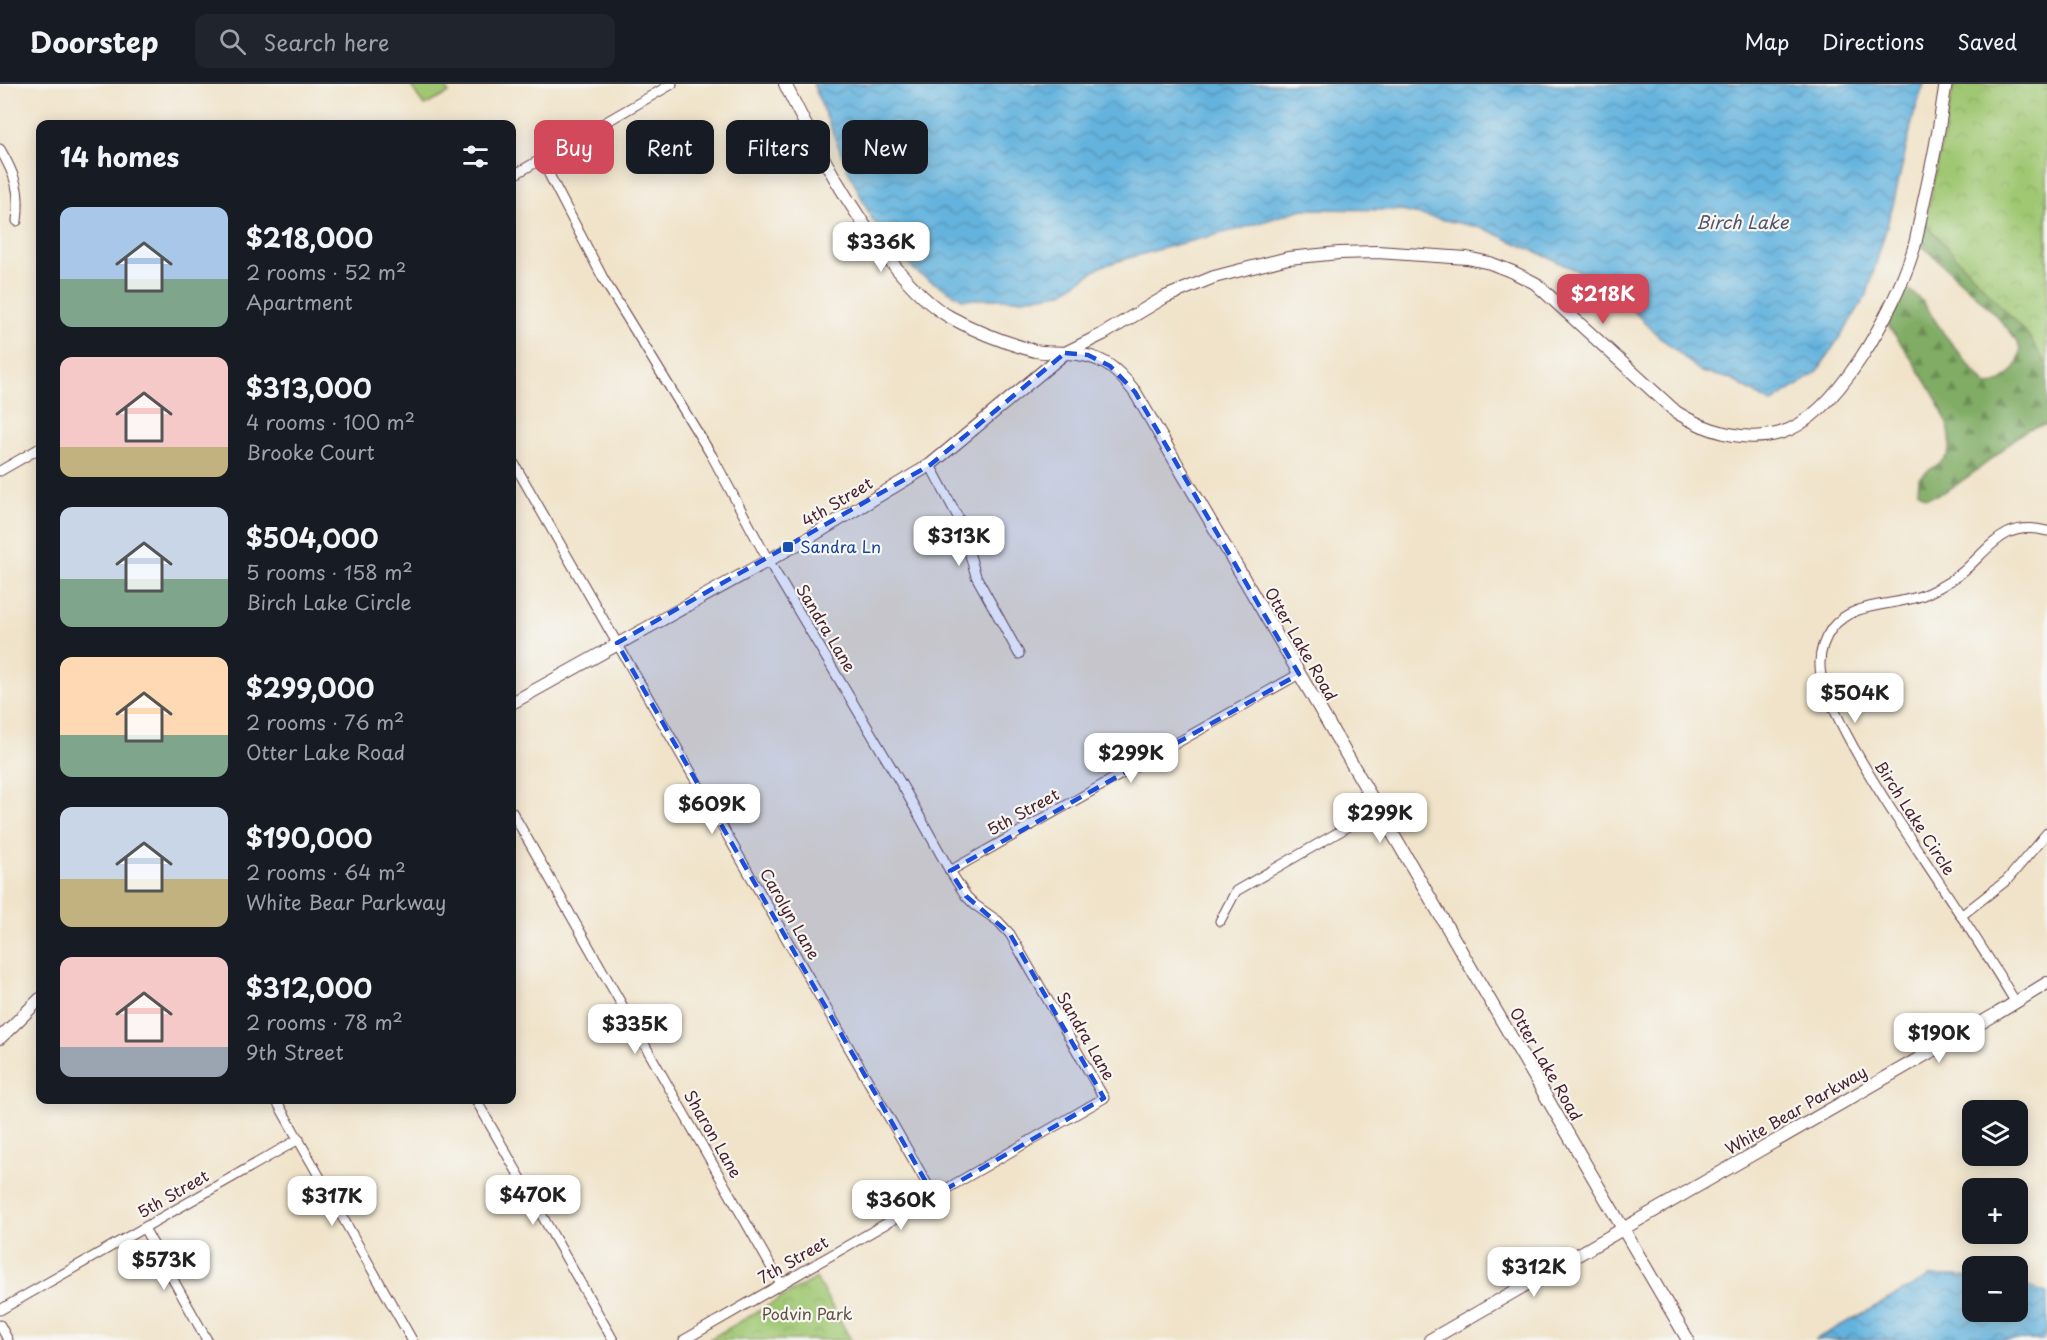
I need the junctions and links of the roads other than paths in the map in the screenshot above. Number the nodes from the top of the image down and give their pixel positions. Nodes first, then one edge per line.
1 (672, 84) edge
2 (785, 84) edge
3 (1946, 84) edge
4 (609, 120) edge
5 (0, 148) edge
6 (534, 163) edge
7 (516, 174) edge
8 (549, 174) edge
9 (17, 221) dead end
10 (1065, 353) junction
11 (36, 449) edge
12 (930, 465) junction
13 (516, 467) edge
14 (0, 471) edge
15 (2047, 531) edge
16 (768, 560) junction
17 (617, 643) junction
18 (1019, 654) dead end
19 (1299, 674) junction
20 (516, 701) edge
21 (1379, 809) junction
22 (516, 819) edge
23 (2047, 832) edge
24 (950, 871) junction
25 (1961, 916) junction
26 (1220, 921) dead end
27 (2047, 983) edge
28 (2016, 1002) junction
29 (36, 1003) edge
30 (0, 1038) edge
31 (1104, 1098) joint
32 (278, 1104) edge
33 (478, 1104) edge
34 (299, 1139) junction
35 (934, 1196) junction
36 (144, 1228) junction
37 (1623, 1229) junction
38 (781, 1284) junction
39 (0, 1310) edge
40 (0, 1325) edge
41 (9, 1340) edge
42 (207, 1340) edge
43 (412, 1340) edge
44 (613, 1340) edge
45 (684, 1340) edge
46 (1430, 1340) edge
47 (1688, 1340) edge

1 - 4 street
2 - 10 street, Otter Lake Road
3 - 10 street, 4th Street
5 - 9 street
6 - 7 street
8 - 16 street, Sandra Lane
10 - 12 street, 4th Street
10 - 19 street, Otter Lake Road
11 - 14 street
12 - 16 street, 4th Street
12 - 18 street
13 - 17 street, Carolyn Lane
15 - 25 street, Birch Lake Circle
16 - 17 street, 4th Street
16 - 24 street, Sandra Lane
17 - 20 street, 4th Street
17 - 35 street, Carolyn Lane
19 - 21 street, Otter Lake Road
19 - 24 street, 5th Street
21 - 26 street
21 - 37 street, Otter Lake Road
22 - 38 street, Sharon Lane
23 - 25 street
24 - 31 street, Sandra Lane
25 - 28 street, Birch Lake Circle
27 - 28 street, White Bear Parkway
28 - 37 street, White Bear Parkway
29 - 30 street
31 - 35 street, 7th Street
32 - 34 street
33 - 44 street
34 - 36 street, 5th Street
34 - 43 street
35 - 38 street, 7th Street
36 - 39 street, 5th Street
36 - 42 street
37 - 46 street, White Bear Parkway
37 - 47 street, Otter Lake Road
38 - 45 street, 7th Street
40 - 41 street

